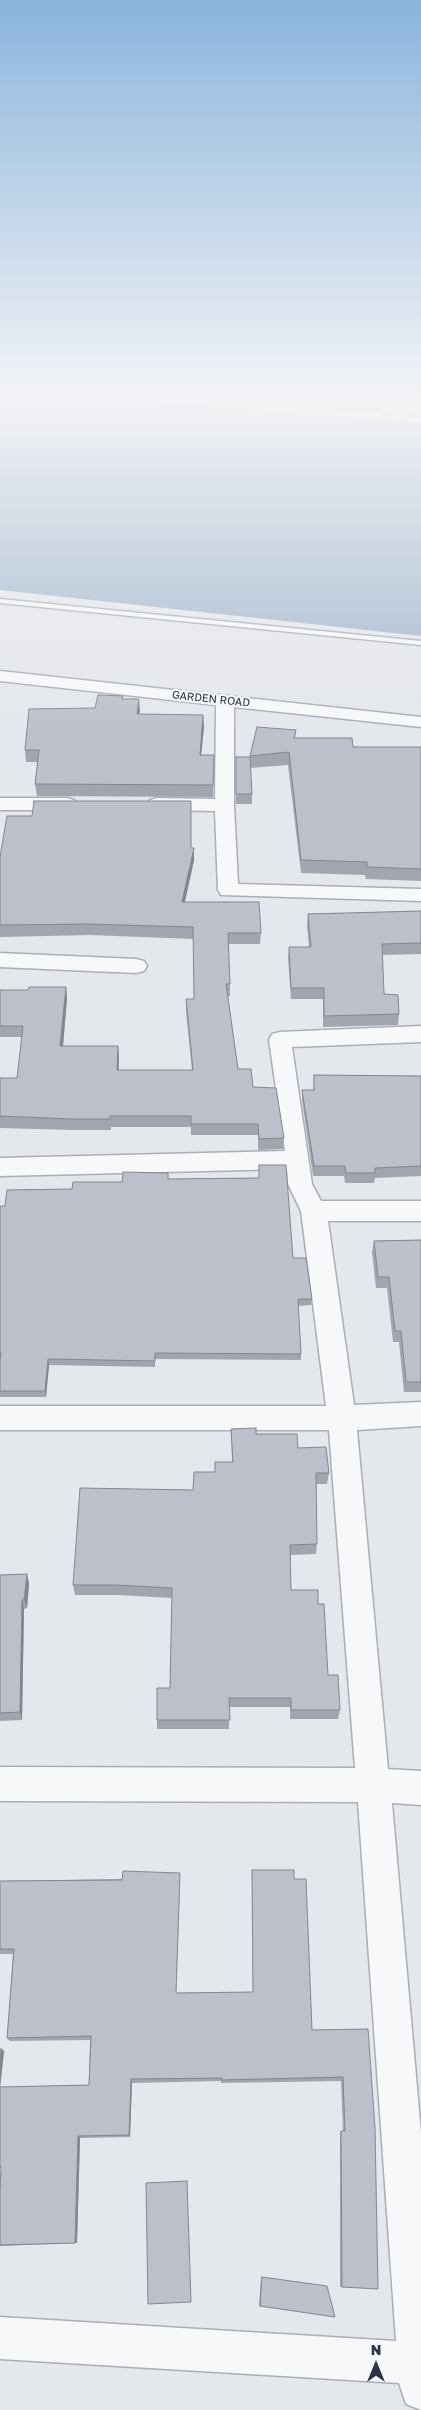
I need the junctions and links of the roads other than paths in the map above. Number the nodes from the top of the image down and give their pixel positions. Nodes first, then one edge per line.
1 (0, 601) edge
2 (421, 643) edge
3 (0, 676) edge
4 (224, 700) junction
5 (421, 722) edge
6 (0, 804) edge
7 (88, 804) edge
8 (136, 804) edge
9 (224, 805) junction
10 (421, 895) edge
11 (0, 960) edge
12 (136, 966) dead end
13 (421, 1034) edge
14 (298, 1160) junction
15 (0, 1167) edge
16 (421, 1211) edge
17 (314, 1212) junction
18 (421, 1414) edge
19 (0, 1418) edge
20 (342, 1418) junction
21 (0, 1784) edge
22 (373, 1785) junction
23 (421, 1788) edge
24 (0, 2338) edge
25 (419, 2376) edge

1 - 2 lane
3 - 4 street, GARDEN ROAD
4 - 5 street, GARDEN ROAD
4 - 9 street
6 - 7 street
8 - 9 street
9 - 10 street
11 - 12 street
13 - 14 street
14 - 15 street
14 - 17 street
16 - 17 street
17 - 20 street
18 - 20 street
19 - 20 street
20 - 22 street
21 - 22 street
22 - 23 street
22 - 25 street
24 - 25 street

